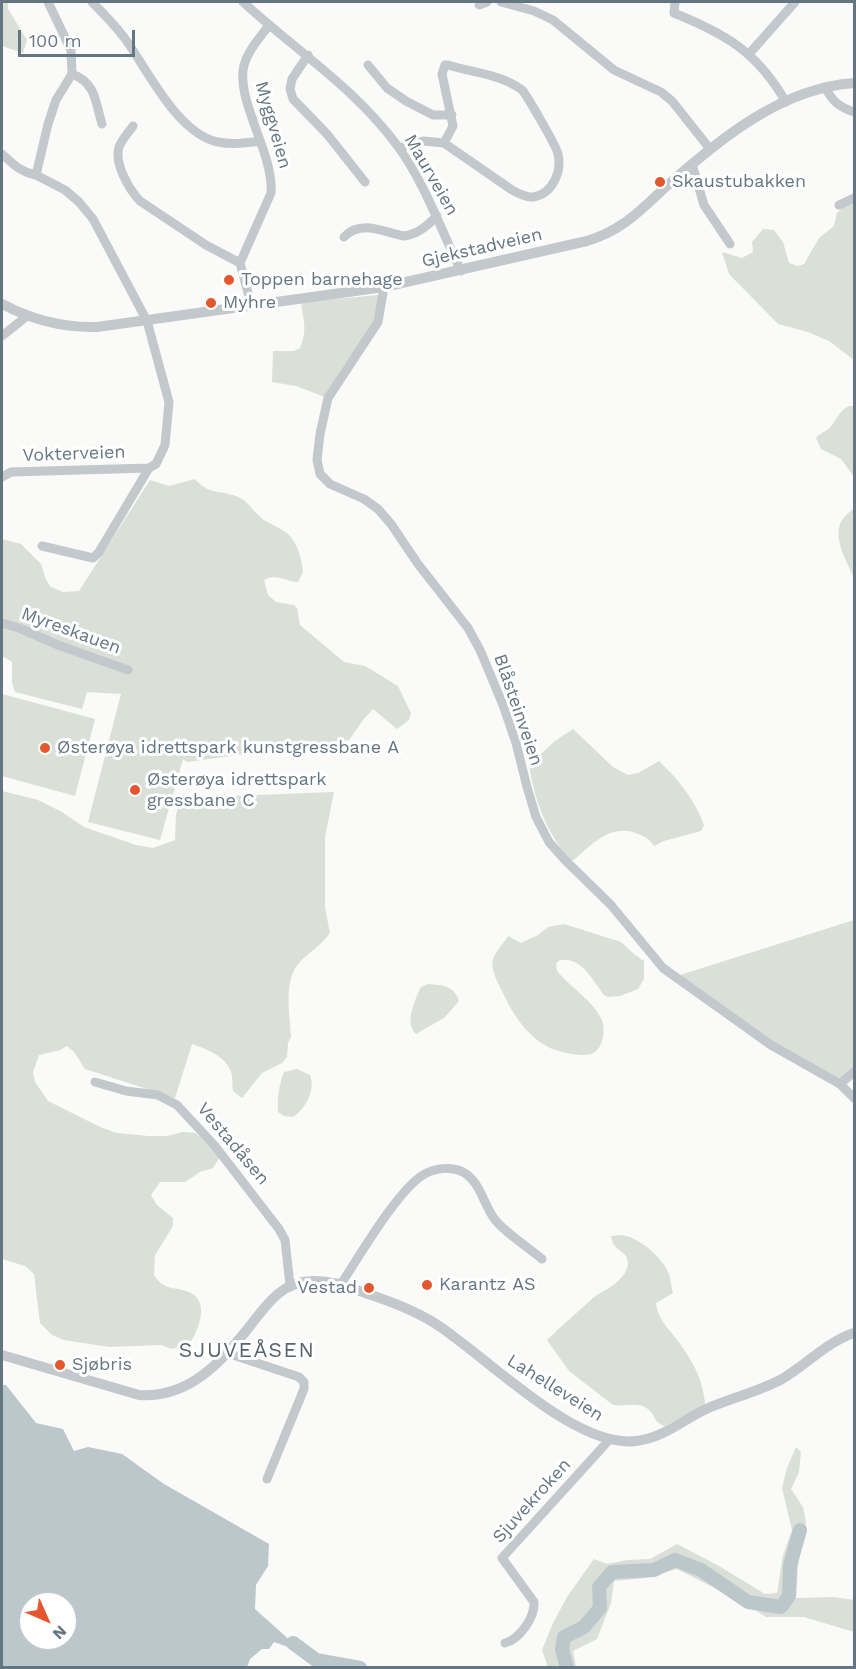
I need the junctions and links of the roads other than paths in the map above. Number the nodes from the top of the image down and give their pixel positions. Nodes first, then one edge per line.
1 (48, 2) edge
2 (92, 2) edge
3 (243, 2) edge
4 (501, 2) edge
5 (675, 2) edge
6 (795, 2) edge
7 (269, 25) junction
8 (749, 54) junction
9 (308, 55) junction
10 (368, 65) dead end
11 (72, 74) junction
12 (855, 83) edge
13 (825, 87) junction
14 (786, 102) junction
15 (855, 112) edge
16 (452, 115) junction
17 (102, 124) dead end
18 (133, 126) dead end
19 (260, 141) junction
20 (444, 143) junction
21 (399, 148) junction
22 (710, 149) junction
23 (2, 154) edge
24 (692, 164) junction
25 (36, 175) junction
26 (365, 182) dead end
27 (855, 198) edge
28 (839, 205) dead end
29 (436, 216) junction
30 (344, 237) dead end
31 (730, 244) dead end
32 (240, 262) junction
33 (461, 271) junction
34 (384, 287) junction
35 (2, 304) edge
36 (251, 304) junction
37 (27, 316) junction
38 (147, 321) junction
39 (2, 336) edge
40 (149, 468) junction
41 (2, 477) edge
42 (42, 546) dead end
43 (2, 623) edge
44 (128, 670) dead end
45 (855, 1072) edge
46 (95, 1082) dead end
47 (840, 1084) junction
48 (855, 1098) edge
49 (542, 1259) dead end
50 (341, 1284) junction
51 (290, 1285) junction
52 (855, 1333) edge
53 (226, 1353) junction
54 (2, 1355) edge
55 (610, 1439) junction
56 (267, 1479) dead end
57 (505, 1643) dead end

1 - 11 street
2 - 19 street
3 - 7 street, Maurveien
4 - 22 street
5 - 8 street
6 - 8 street
7 - 9 street, Maurveien
7 - 19 street, Myggveien
8 - 14 street
9 - 21 street, Maurveien
9 - 26 street
10 - 16 street, Maurveien
11 - 17 street
11 - 25 street
12 - 13 street, Gjekstadveien
13 - 14 street, Gjekstadveien
13 - 15 street
14 - 22 street, Gjekstadveien
16 - 20 street
16 - 20 street
18 - 32 street
19 - 32 street, Myggveien
20 - 21 street
21 - 29 street, Maurveien
22 - 24 street, Gjekstadveien
23 - 25 street, Vokterveien
24 - 31 street
24 - 33 street, Gjekstadveien
25 - 38 street, Vokterveien
27 - 28 street
29 - 30 street
29 - 33 street, Maurveien
32 - 36 street
33 - 34 street, Gjekstadveien
34 - 36 street, Gjekstadveien
34 - 47 street, Blåsteinveien
35 - 37 street, Gjekstadveien
36 - 38 street, Gjekstadveien
37 - 38 street, Gjekstadveien
37 - 39 street
38 - 40 street, Vokterveien
40 - 41 street, Vokterveien
40 - 42 street, Vokterveien
43 - 44 street, Myreskauen
45 - 47 street
46 - 51 street, Vestadåsen
47 - 48 street, Blåsteinveien
49 - 50 street
50 - 51 street, Lahelleveien
50 - 55 street, Lahelleveien
51 - 53 street
52 - 55 street, Lahelleveien
53 - 54 street
53 - 56 street
55 - 57 street, Sjuvekroken

